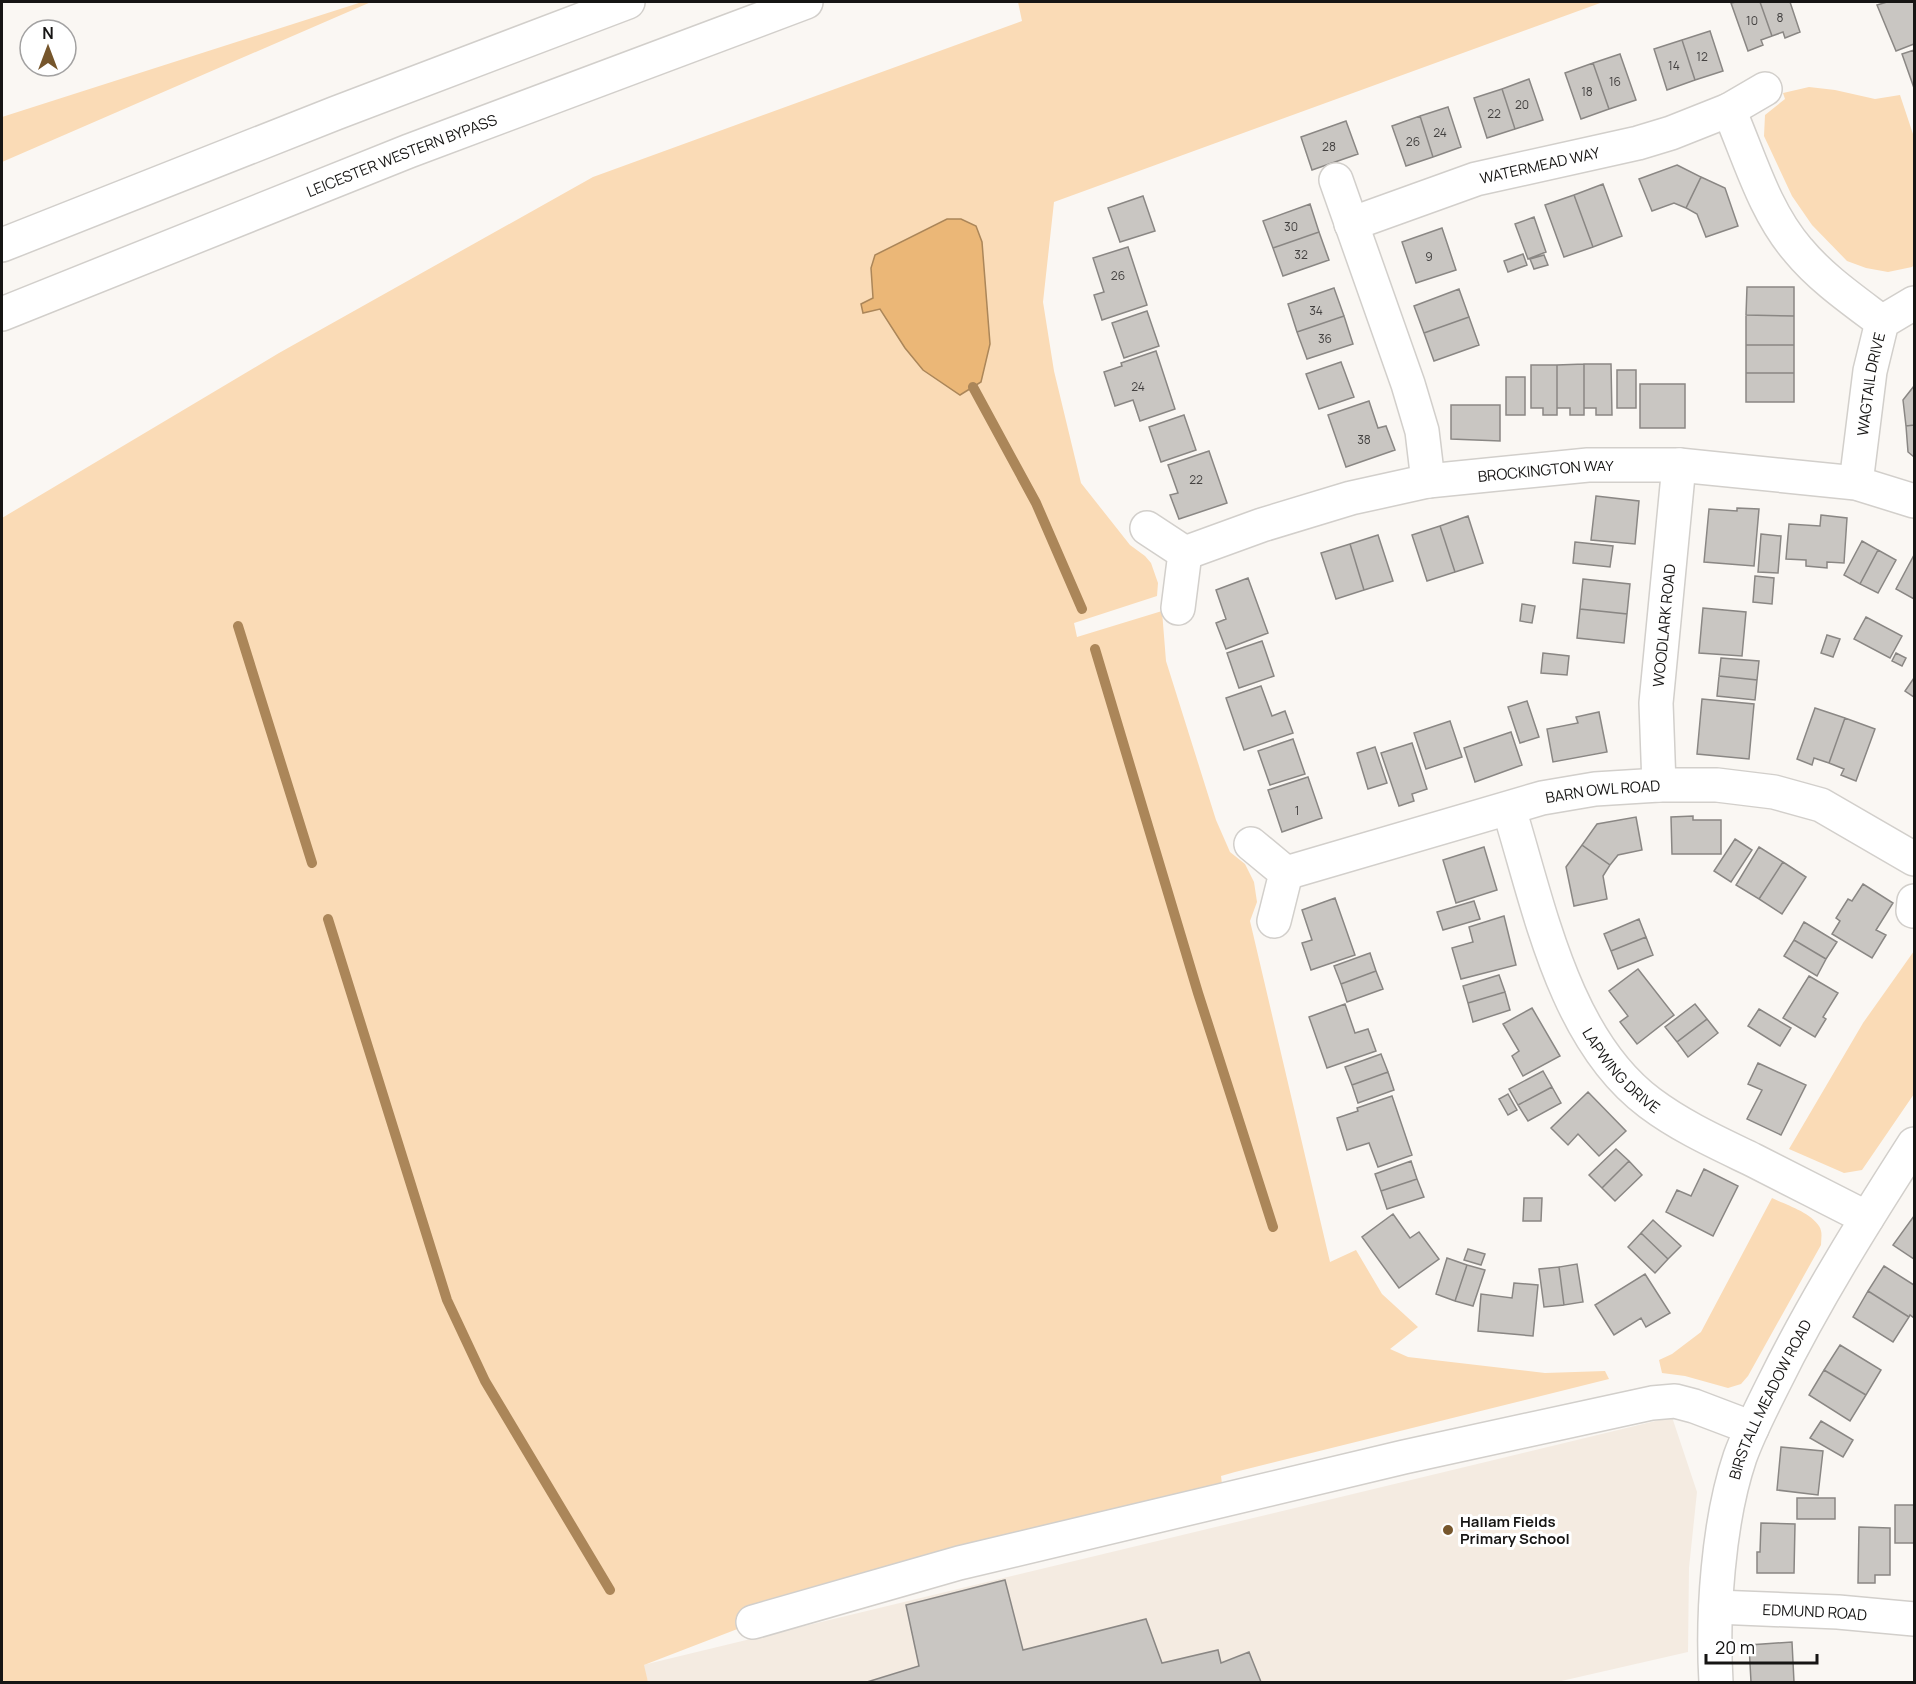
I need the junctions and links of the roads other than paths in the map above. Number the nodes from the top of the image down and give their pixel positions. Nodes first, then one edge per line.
1 (628, 2) edge
2 (806, 2) edge
3 (1765, 88) dead end
4 (1729, 110) junction
5 (1336, 180) dead end
6 (1351, 224) junction
7 (2, 245) edge
8 (1914, 303) edge
9 (2, 314) edge
10 (1882, 322) junction
11 (1679, 465) junction
12 (1428, 481) junction
13 (1856, 483) junction
14 (1914, 501) edge
15 (1147, 528) dead end
16 (1185, 553) junction
17 (1178, 608) dead end
18 (1659, 785) junction
19 (1509, 809) junction
20 (1251, 844) dead end
21 (1914, 859) edge
22 (1286, 873) junction
23 (1274, 921) dead end
24 (1914, 1144) edge
25 (1867, 1218) junction
26 (1752, 1428) junction
27 (1716, 1607) junction
28 (1914, 1619) edge
29 (753, 1622) dead end
30 (1716, 1683) edge

1 - 7 main road
2 - 9 main road, LEICESTER WESTERN BYPASS
3 - 4 main road, WATERMEAD WAY
4 - 6 main road, WATERMEAD WAY
4 - 10 main road
5 - 6 main road
6 - 12 main road
8 - 10 main road, WAGTAIL DRIVE
10 - 13 main road, WAGTAIL DRIVE
11 - 12 main road, BROCKINGTON WAY
11 - 13 main road, BROCKINGTON WAY
11 - 18 main road, WOODLARK ROAD
12 - 16 main road, BROCKINGTON WAY
13 - 14 main road, BROCKINGTON WAY
15 - 16 main road
16 - 17 main road
18 - 19 main road, BARN OWL ROAD
18 - 21 main road, BARN OWL ROAD
19 - 22 main road, BARN OWL ROAD
19 - 25 main road, LAPWING DRIVE
20 - 22 main road
22 - 23 main road
24 - 25 main road, BIRSTALL MEADOW ROAD
25 - 26 main road, BIRSTALL MEADOW ROAD
26 - 27 main road, BIRSTALL MEADOW ROAD
26 - 29 main road
27 - 28 main road, EDMUND ROAD
27 - 30 main road, BIRSTALL MEADOW ROAD

